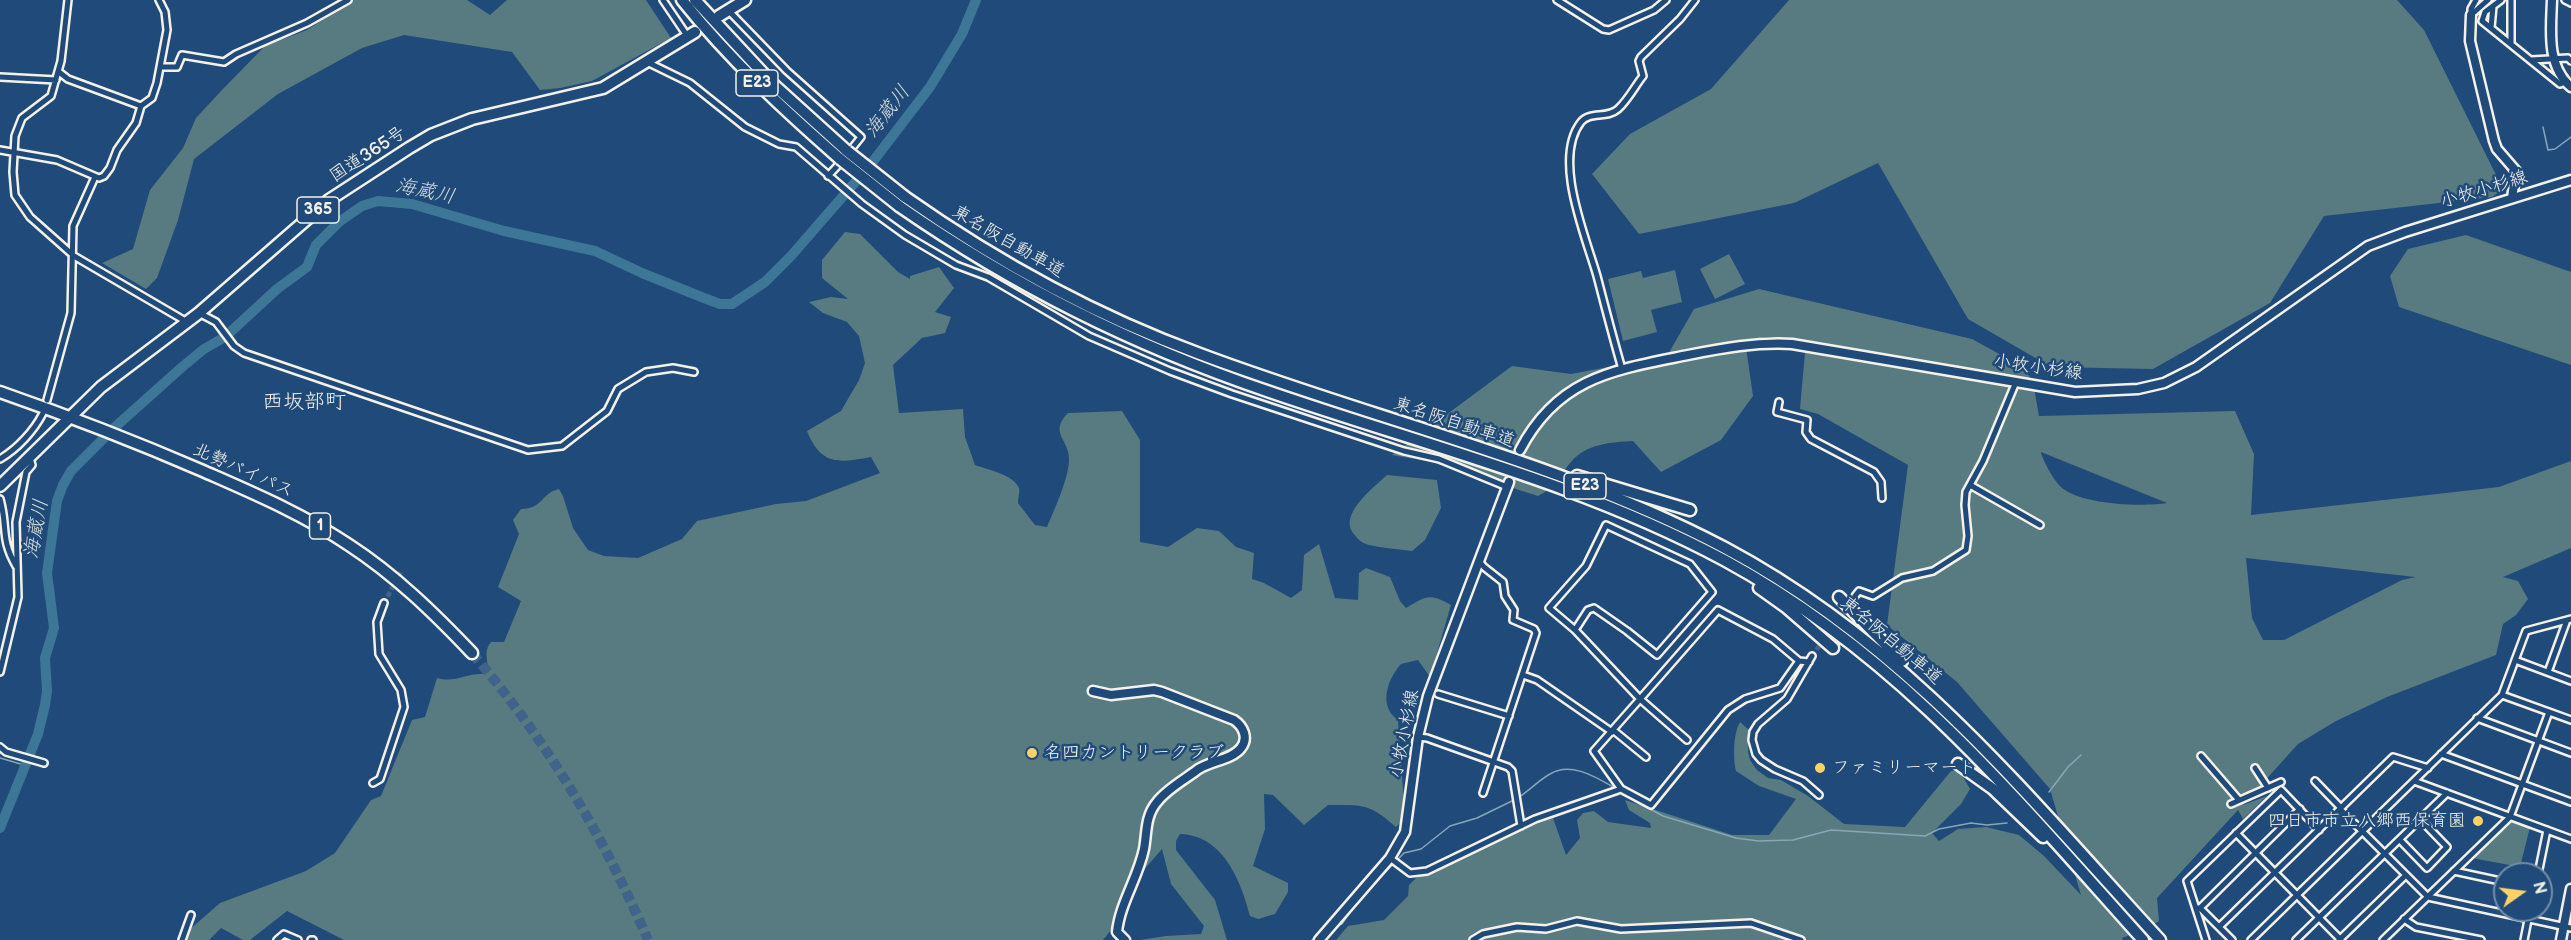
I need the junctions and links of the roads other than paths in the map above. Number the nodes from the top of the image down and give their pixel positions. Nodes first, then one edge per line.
1 (68, 0) edge
2 (159, 0) edge
3 (348, 0) edge
4 (663, 0) edge
5 (682, 0) edge
6 (695, 0) edge
7 (745, 0) edge
8 (1557, 0) edge
9 (1665, 0) edge
10 (1695, 0) edge
11 (2476, 0) edge
12 (2488, 0) edge
13 (2501, 0) edge
14 (2511, 0) edge
15 (2552, 0) edge
16 (2565, 0) edge
17 (2571, 3) edge
18 (2493, 6) junction
19 (724, 13) joint
20 (2471, 15) junction
21 (2491, 28) junction
22 (691, 34) joint
23 (2511, 45) junction
24 (2570, 57) edge
25 (2554, 59) junction
26 (2531, 60) junction
27 (647, 62) junction
28 (160, 67) junction
29 (58, 72) junction
30 (0, 77) edge
31 (56, 80) junction
32 (2568, 85) edge
33 (141, 105) junction
34 (0, 150) edge
35 (14, 153) junction
36 (844, 155) junction
37 (828, 176) junction
38 (95, 177) junction
39 (2571, 180) edge
40 (2512, 198) junction
41 (902, 201) junction
42 (74, 256) junction
43 (201, 314) junction
44 (187, 322) junction
45 (1622, 369) junction
46 (694, 372) dead end
47 (2016, 382) junction
48 (0, 392) edge
49 (47, 400) dead end
50 (1779, 402) dead end
51 (43, 413) dead end
52 (70, 416) junction
53 (1520, 450) dead end
54 (1487, 451) junction
55 (30, 457) junction
56 (0, 459) edge
57 (1508, 484) joint
58 (1970, 485) junction
59 (0, 486) edge
60 (1882, 498) dead end
61 (0, 500) edge
62 (1690, 510) dead end
63 (2040, 525) dead end
64 (1688, 542) junction
65 (1479, 561) junction
66 (16, 566) junction
67 (1855, 596) tunnel mouth
68 (1839, 597) dead end
69 (384, 603) tunnel mouth
70 (2569, 620) edge
71 (1575, 630) junction
72 (1833, 648) dead end
73 (471, 653) tunnel mouth
74 (2515, 660) junction
75 (1799, 661) junction
76 (0, 672) edge
77 (2548, 672) junction
78 (1522, 675) junction
79 (2571, 681) edge
80 (1093, 691) dead end
81 (1438, 694) dead end
82 (2502, 694) junction
83 (1640, 699) junction
84 (2549, 712) junction
85 (1509, 716) junction
86 (2477, 718) junction
87 (2571, 720) edge
88 (1612, 731) junction
89 (1971, 734) junction
90 (1418, 737) junction
91 (1688, 740) dead end
92 (2538, 741) junction
93 (0, 747) edge
94 (2571, 753) edge
95 (2441, 754) junction
96 (2201, 756) dead end
97 (1646, 757) dead end
98 (1494, 760) junction
99 (44, 764) dead end
100 (1958, 764) dead end
101 (2255, 768) dead end
102 (2428, 768) junction
103 (2315, 781) dead end
104 (2414, 781) junction
105 (2281, 782) dead end
106 (372, 783) dead end
107 (2522, 784) junction
108 (2268, 788) junction
109 (1619, 790) junction
110 (1483, 793) dead end
111 (2447, 793) junction
112 (1819, 795) dead end
113 (2273, 797) junction
114 (2239, 800) junction
115 (2571, 802) edge
116 (2231, 804) dead end
117 (2340, 809) junction
118 (2300, 810) junction
119 (2510, 817) junction
120 (2421, 820) junction
121 (1521, 826) junction
122 (2319, 830) junction
123 (2547, 830) junction
124 (2362, 832) junction
125 (2236, 833) junction
126 (2571, 839) edge
127 (2400, 840) junction
128 (2256, 853) junction
129 (2384, 854) junction
130 (1391, 859) junction
131 (2540, 862) edge
132 (2454, 872) junction
133 (2275, 873) junction
134 (2405, 876) junction
135 (2493, 880) edge
136 (2095, 887) junction
137 (2571, 889) edge
138 (2297, 895) junction
139 (2428, 897) junction
140 (2198, 908) junction
141 (2493, 911) edge
142 (191, 915) dead end
143 (2319, 918) junction
144 (2404, 920) junction
145 (2528, 922) edge
146 (2543, 922) edge
147 (2219, 927) junction
148 (2567, 927) edge
149 (182, 940) edge
150 (277, 940) edge
151 (298, 940) edge
152 (1125, 940) edge
153 (1319, 940) edge
154 (1473, 940) edge
155 (1801, 940) edge
156 (2143, 940) edge
157 (2160, 940) edge
158 (2206, 940) edge
159 (2232, 940) edge
160 (2251, 940) edge
161 (2296, 940) edge
162 (2340, 940) edge
163 (2384, 940) edge
164 (2481, 940) edge
165 (2524, 940) edge
166 (2561, 940) edge

1 - 29 street
2 - 28 street
3 - 28 street
4 - 22 street
5 - 36 highway, 東名阪自動車道 / E23
6 - 36 highway, 東名阪自動車道 / E23
7 - 19 highway
8 - 9 street
10 - 45 street
11 - 20 street
12 - 20 street
13 - 18 street
14 - 23 street
15 - 25 main road
16 - 17 street
18 - 21 street
18 - 21 street
19 - 37 street
20 - 40 main road
21 - 23 street
22 - 27 highway, 国道365号 / 365
23 - 26 street
24 - 25 street
25 - 26 street
25 - 32 main road
26 - 32 street
27 - 37 street
27 - 43 highway, 国道365号 / 365
28 - 33 street
29 - 31 street
29 - 33 street
30 - 31 street
31 - 35 street
33 - 38 street
34 - 35 street
35 - 38 street
35 - 42 street
36 - 41 highway, 東名阪自動車道 / E23, bridge
37 - 57 street
38 - 42 street
39 - 40 main road, 小牧小杉線
40 - 47 main road, 小牧小杉線
41 - 54 highway, 東名阪自動車道 / E23
41 - 64 highway, 東名阪自動車道 / E23
42 - 44 street
42 - 49 street
43 - 44 highway, 国道365号 / 365
43 - 46 street
44 - 52 highway, 国道365号 / 365
45 - 47 main road, 小牧小杉線
45 - 53 main road, 小牧小杉線
47 - 58 street
48 - 52 highway, 北勢バイパス / 1
50 - 60 street
51 - 56 street
52 - 55 highway, 国道365号 / 365
52 - 73 highway, 北勢バイパス / 1
54 - 62 highway
54 - 89 highway, 東名阪自動車道 / E23
55 - 59 highway, 国道365号 / 365
55 - 66 street
57 - 65 main road, 小牧小杉線
58 - 63 street
58 - 67 street
61 - 66 street
64 - 72 highway
64 - 136 highway, 東名阪自動車道 / E23
65 - 78 street
65 - 90 main road, 小牧小杉線
66 - 76 street
68 - 89 highway
69 - 106 street
70 - 74 street
70 - 77 street
71 - 71 street
71 - 83 street
74 - 77 street
74 - 82 street
75 - 83 street
75 - 109 street
75 - 112 street
77 - 79 street
78 - 85 street
78 - 88 street
80 - 152 main road
81 - 85 street
82 - 84 street
82 - 86 street
83 - 88 street
83 - 91 street
84 - 87 street
84 - 92 street
85 - 98 street
86 - 92 street
86 - 95 street
88 - 97 street
88 - 109 street
89 - 157 highway, 東名阪自動車道 / E23
90 - 98 street
90 - 130 main road, 小牧小杉線
92 - 94 street
92 - 107 street
93 - 99 street
95 - 102 street
95 - 107 street
96 - 114 street
98 - 110 street
98 - 121 street
100 - 136 highway
101 - 108 street
102 - 104 street
102 - 117 street
103 - 117 street
104 - 111 street
104 - 124 street
105 - 108 street
107 - 115 street
107 - 119 street
108 - 113 street
108 - 114 street
109 - 121 street
111 - 119 street
111 - 120 street
113 - 118 street
113 - 125 street
114 - 116 street
117 - 122 street
117 - 124 street
118 - 122 street
118 - 128 street
119 - 123 street
119 - 132 street
120 - 127 street
120 - 127 street
121 - 130 street
122 - 133 street
123 - 126 street
123 - 131 street
124 - 129 street
124 - 138 street
125 - 128 street
125 - 140 street
127 - 129 street
128 - 133 street
128 - 140 street
129 - 134 street
129 - 143 street
130 - 153 main road, 小牧小杉線
132 - 135 street
132 - 139 street
133 - 138 street
133 - 147 street
134 - 139 street
134 - 162 street
136 - 156 highway, 東名阪自動車道 / E23
137 - 148 main road
138 - 143 street
138 - 160 street
139 - 141 street
139 - 144 street
140 - 147 street
140 - 158 street
142 - 149 street
143 - 161 street
143 - 162 street
144 - 163 street
144 - 164 street
145 - 165 street
146 - 148 street
147 - 159 street
148 - 166 main road
150 - 151 street
154 - 155 street

